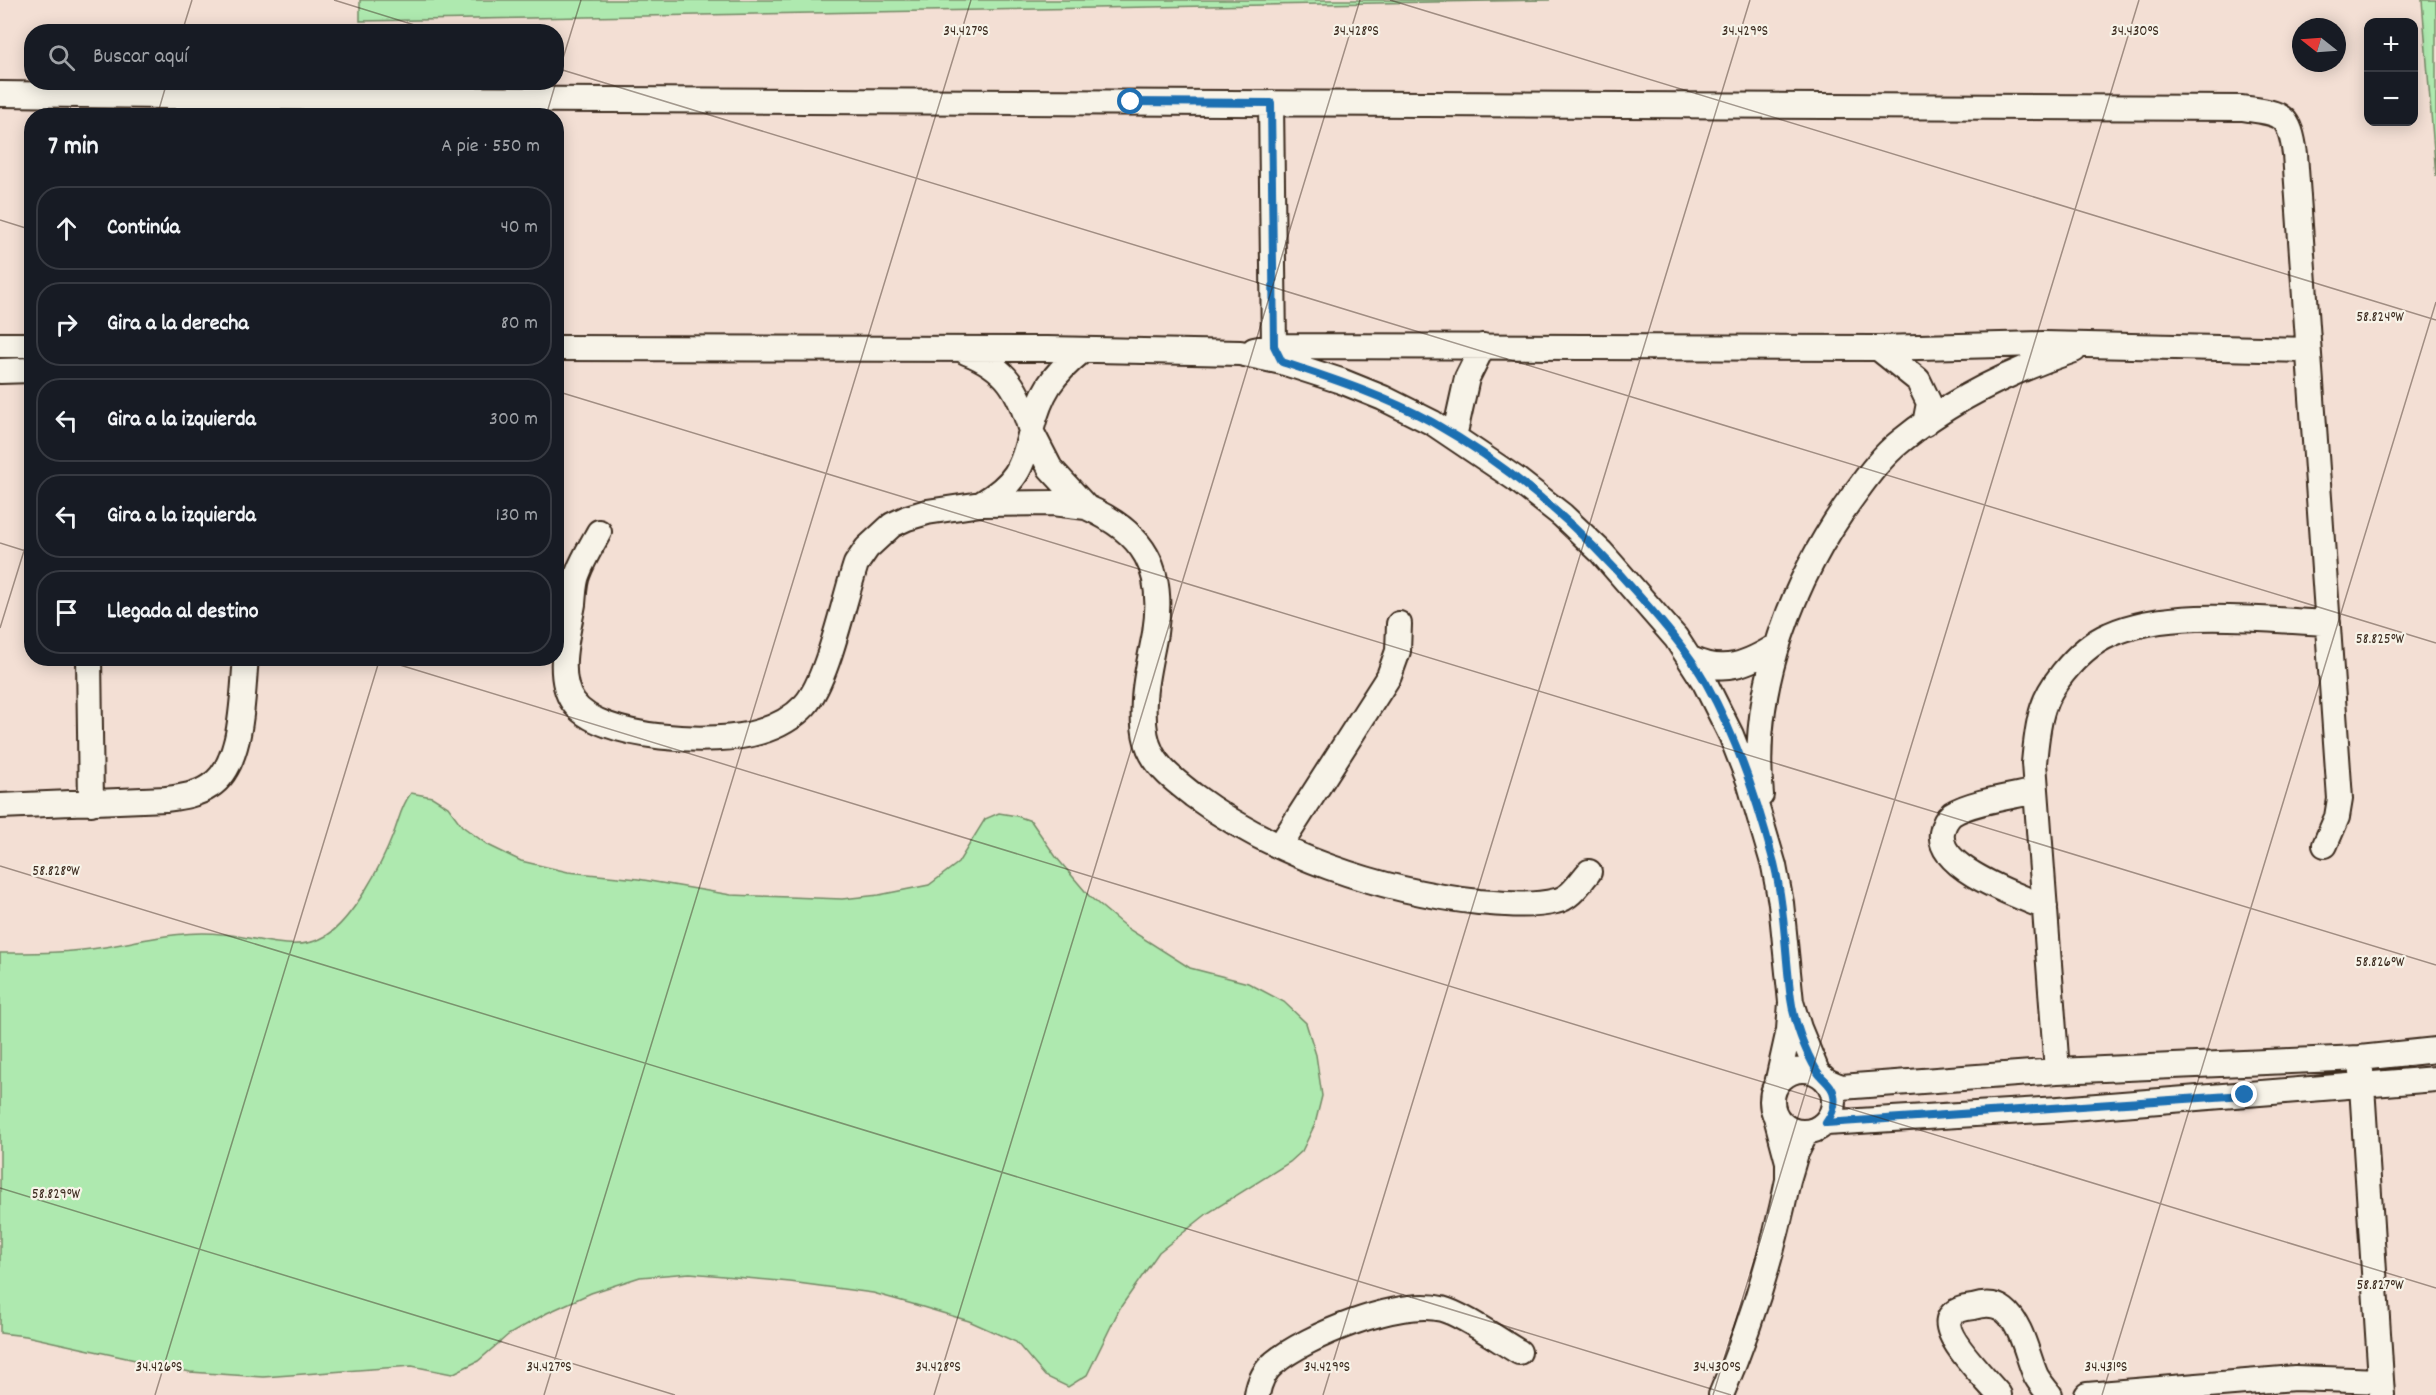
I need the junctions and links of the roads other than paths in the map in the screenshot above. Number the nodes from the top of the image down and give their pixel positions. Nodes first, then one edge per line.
1 (0, 94) edge
2 (1271, 103) junction
3 (445, 107) edge
4 (0, 345) edge
5 (24, 345) edge
6 (1483, 346) junction
7 (2086, 346) junction
8 (564, 348) edge
9 (1878, 348) junction
10 (958, 349) junction
11 (1083, 350) junction
12 (2308, 351) junction
13 (1278, 354) junction
14 (24, 370) edge
15 (0, 371) edge
16 (1925, 424) junction
17 (1031, 431) junction
18 (1454, 437) junction
19 (981, 504) junction
20 (1086, 507) junction
21 (598, 532) dead end
22 (2328, 623) junction
23 (1399, 624) dead end
24 (1778, 645) junction
25 (1689, 658) junction
26 (89, 666) edge
27 (245, 666) edge
28 (2036, 791) junction
29 (91, 803) junction
30 (0, 806) edge
31 (1765, 830) junction
32 (2325, 845) dead end
33 (1280, 846) junction
34 (1589, 872) dead end
35 (2045, 907) junction
36 (1791, 1002) junction
37 (2436, 1050) edge
38 (2360, 1058) junction
39 (2057, 1071) junction
40 (1823, 1077) junction
41 (2436, 1079) edge
42 (1777, 1084) junction
43 (2361, 1086) junction
44 (1776, 1118) junction
45 (1816, 1128) junction
46 (1788, 1180) junction
47 (1519, 1352) dead end
48 (2382, 1388) edge
49 (1257, 1395) edge
50 (1721, 1395) edge
51 (1999, 1395) edge
52 (2049, 1395) edge
53 (2087, 1395) edge

1 - 3 street
2 - 3 street
2 - 12 street
2 - 13 street
4 - 5 street
6 - 9 street
6 - 13 street
6 - 18 street
7 - 9 street
7 - 12 street
7 - 16 street
8 - 10 street
9 - 16 street
10 - 11 street
10 - 17 street
11 - 13 street
11 - 17 street
12 - 22 street
13 - 18 street
14 - 15 street
16 - 24 street
17 - 19 street
17 - 20 street
18 - 25 street
19 - 20 street
19 - 21 street
20 - 33 street
22 - 28 street
22 - 32 street
23 - 33 street
24 - 25 street
24 - 31 street
25 - 31 street
26 - 29 street
27 - 29 street
28 - 35 street
28 - 35 street
29 - 30 street
31 - 36 street
33 - 34 street
35 - 39 street
36 - 40 street
36 - 42 street
37 - 38 street
38 - 39 street
38 - 43 street
39 - 40 street
40 - 42 street
40 - 45 street
41 - 43 street
42 - 44 street
43 - 45 street
43 - 48 street
44 - 45 street
44 - 46 street
45 - 46 street
46 - 50 street
47 - 49 street
48 - 53 street
51 - 52 street

